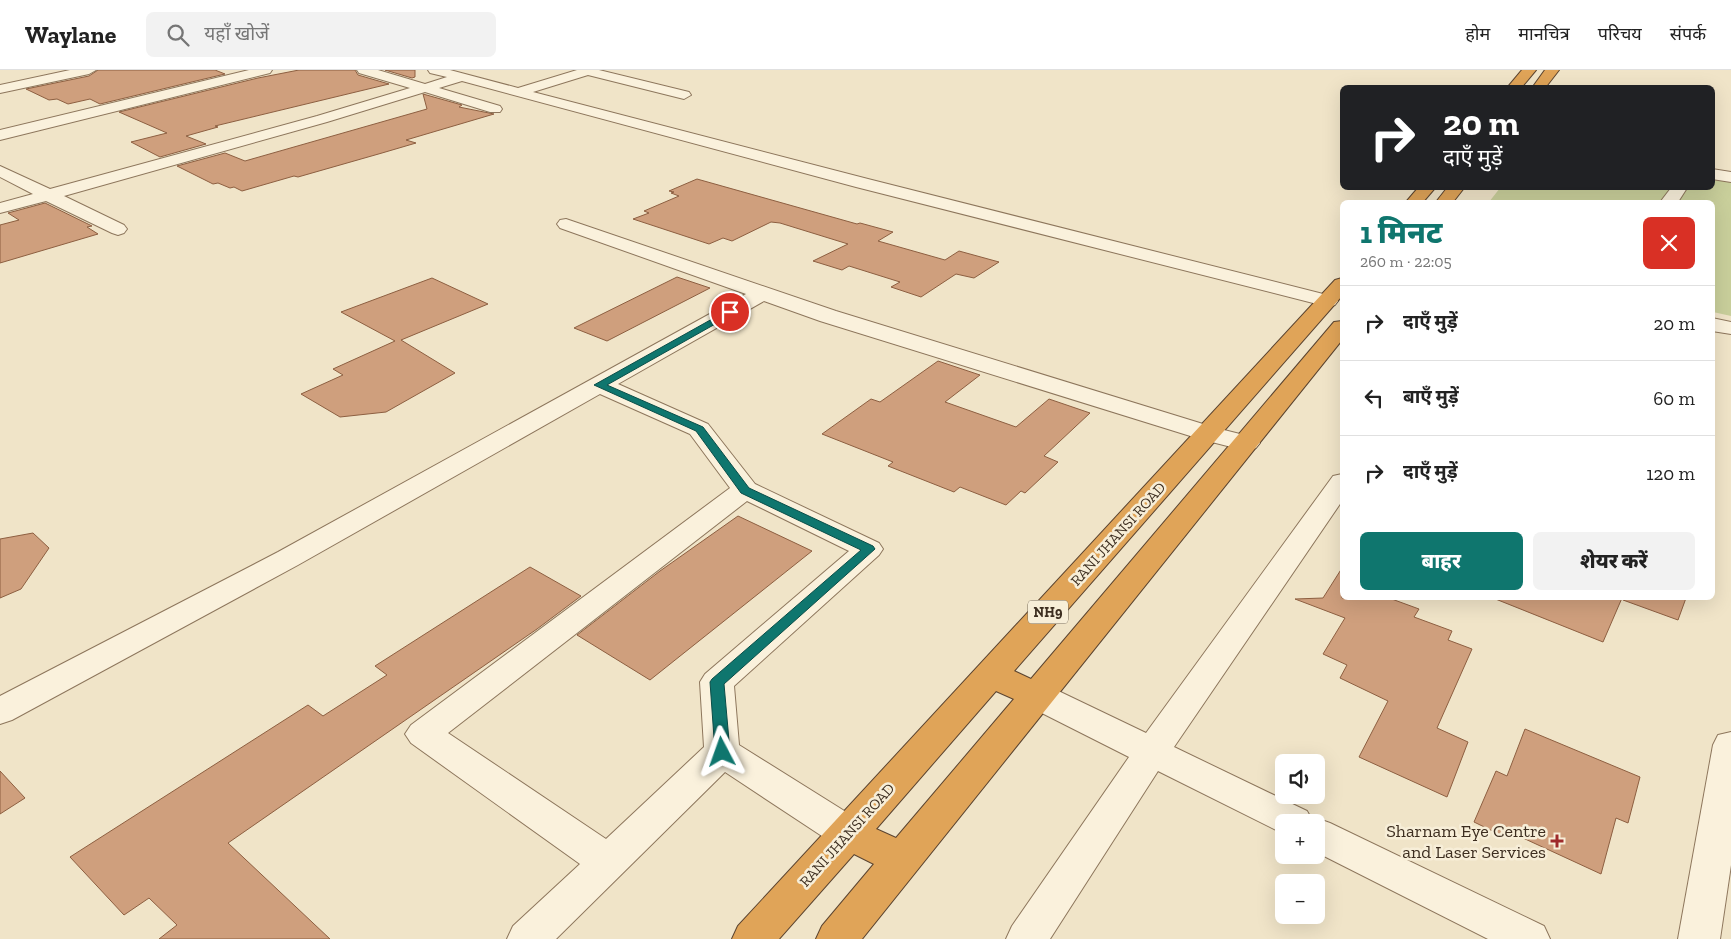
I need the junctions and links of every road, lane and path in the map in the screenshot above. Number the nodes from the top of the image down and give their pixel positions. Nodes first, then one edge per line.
1 (89, 70) edge
2 (265, 70) edge
3 (364, 70) edge
4 (435, 70) edge
5 (1528, 70) edge
6 (1552, 70) edge
7 (589, 71) edge
8 (462, 77) junction
9 (1516, 85) edge
10 (1540, 85) edge
11 (428, 88) junction
12 (0, 89) edge
13 (518, 92) junction
14 (684, 95) dead end
15 (495, 109) dead end
16 (0, 135) edge
17 (3, 174) edge
18 (1715, 174) edge
19 (1731, 177) edge
20 (1425, 190) edge
21 (1454, 190) edge
22 (48, 194) junction
23 (1416, 200) edge
24 (1446, 200) edge
25 (0, 208) edge
26 (566, 224) dead end
27 (118, 229) dead end
28 (763, 293) junction
29 (1338, 304) edge
30 (1715, 325) edge
31 (1731, 328) edge
32 (599, 385) junction
33 (1209, 434) junction
34 (1247, 443) junction
35 (1340, 485) edge
36 (745, 490) junction
37 (991, 675) junction
38 (1038, 696) junction
39 (0, 711) edge
40 (1731, 744) edge
41 (722, 752) junction
42 (1152, 752) junction
43 (1278, 814) edge
44 (848, 833) junction
45 (1325, 838) edge
46 (904, 860) junction
47 (608, 862) junction
48 (528, 939) edge
49 (753, 939) edge
50 (837, 939) edge
51 (1027, 939) edge
52 (1529, 939) edge
53 (1699, 939) edge

1 - 12 street
2 - 16 street
3 - 11 street
4 - 8 street
5 - 9 highway
6 - 10 highway
7 - 13 street
7 - 14 street
8 - 11 street
8 - 13 street
11 - 15 street
11 - 22 street
13 - 29 street
17 - 22 street
18 - 19 street
20 - 23 highway
21 - 24 highway
22 - 25 street
22 - 27 street
26 - 28 street
28 - 32 street
28 - 33 street
29 - 33 highway, RANI JHANSI ROAD / NH9
29 - 34 highway
30 - 31 street
32 - 36 street
32 - 39 street
33 - 34 street
33 - 37 highway, RANI JHANSI ROAD / NH9
34 - 38 highway
35 - 42 street
36 - 41 street
36 - 47 street
37 - 38 highway
37 - 44 highway, RANI JHANSI ROAD / NH9
38 - 42 street
38 - 46 highway
40 - 53 street
41 - 44 street
41 - 47 street
42 - 43 street
42 - 51 street
44 - 46 highway
44 - 49 highway, RANI JHANSI ROAD / NH9
45 - 52 street
46 - 50 highway
47 - 48 street

